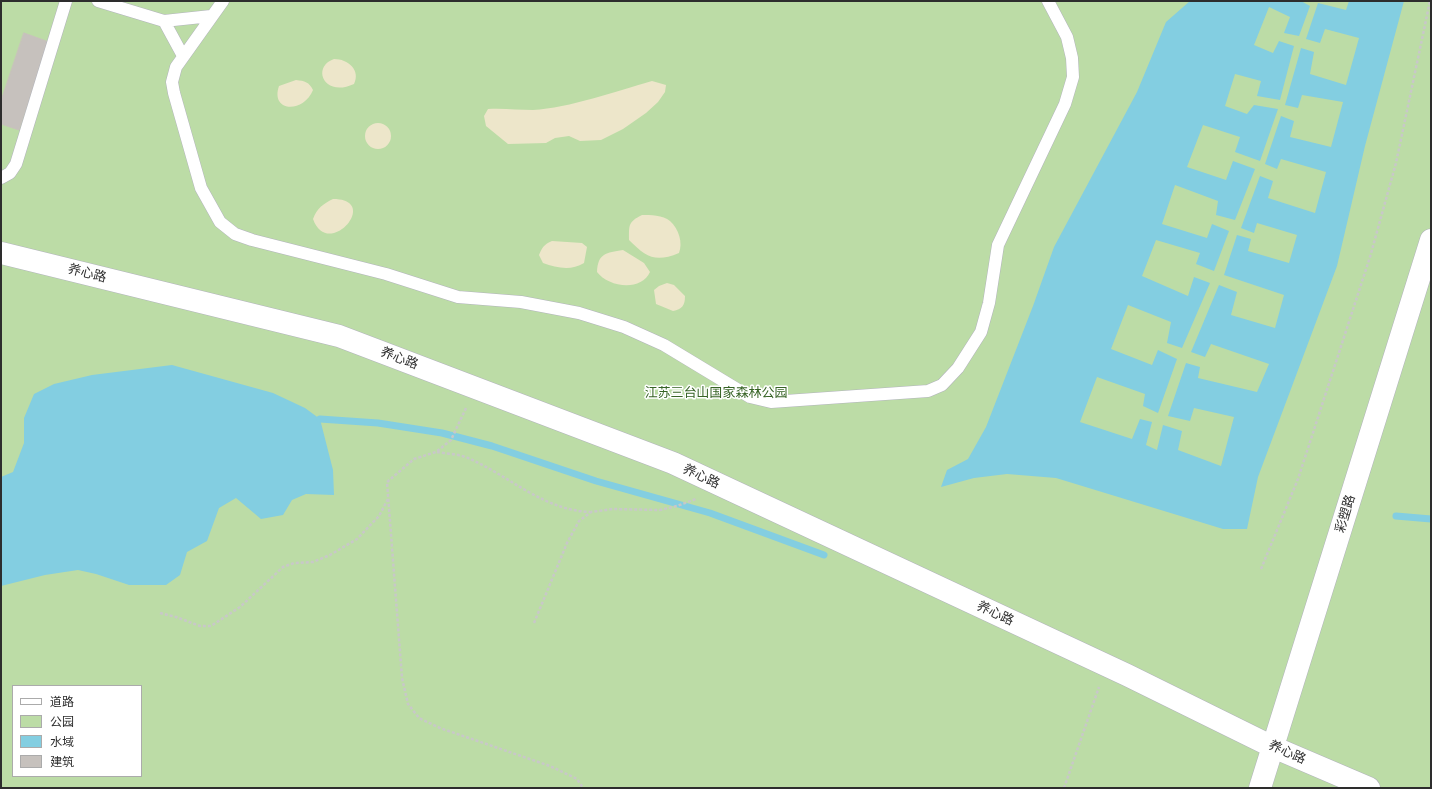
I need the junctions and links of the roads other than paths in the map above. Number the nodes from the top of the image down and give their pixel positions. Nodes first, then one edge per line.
1 (66, 1) edge
2 (98, 1) edge
3 (223, 1) edge
4 (1048, 1) edge
5 (211, 16) junction
6 (164, 21) junction
7 (183, 56) junction
8 (1, 178) edge
9 (1431, 240) edge
10 (1, 253) edge
11 (1273, 747) junction
12 (1260, 788) edge
13 (1369, 788) edge

1 - 8 lane
2 - 6 lane
3 - 5 lane
4 - 7 lane
5 - 6 lane
5 - 7 lane
6 - 7 lane
9 - 11 street, 彩塑路
10 - 11 street, 养心路
11 - 12 street, 彩塑路
11 - 13 street, 养心路

